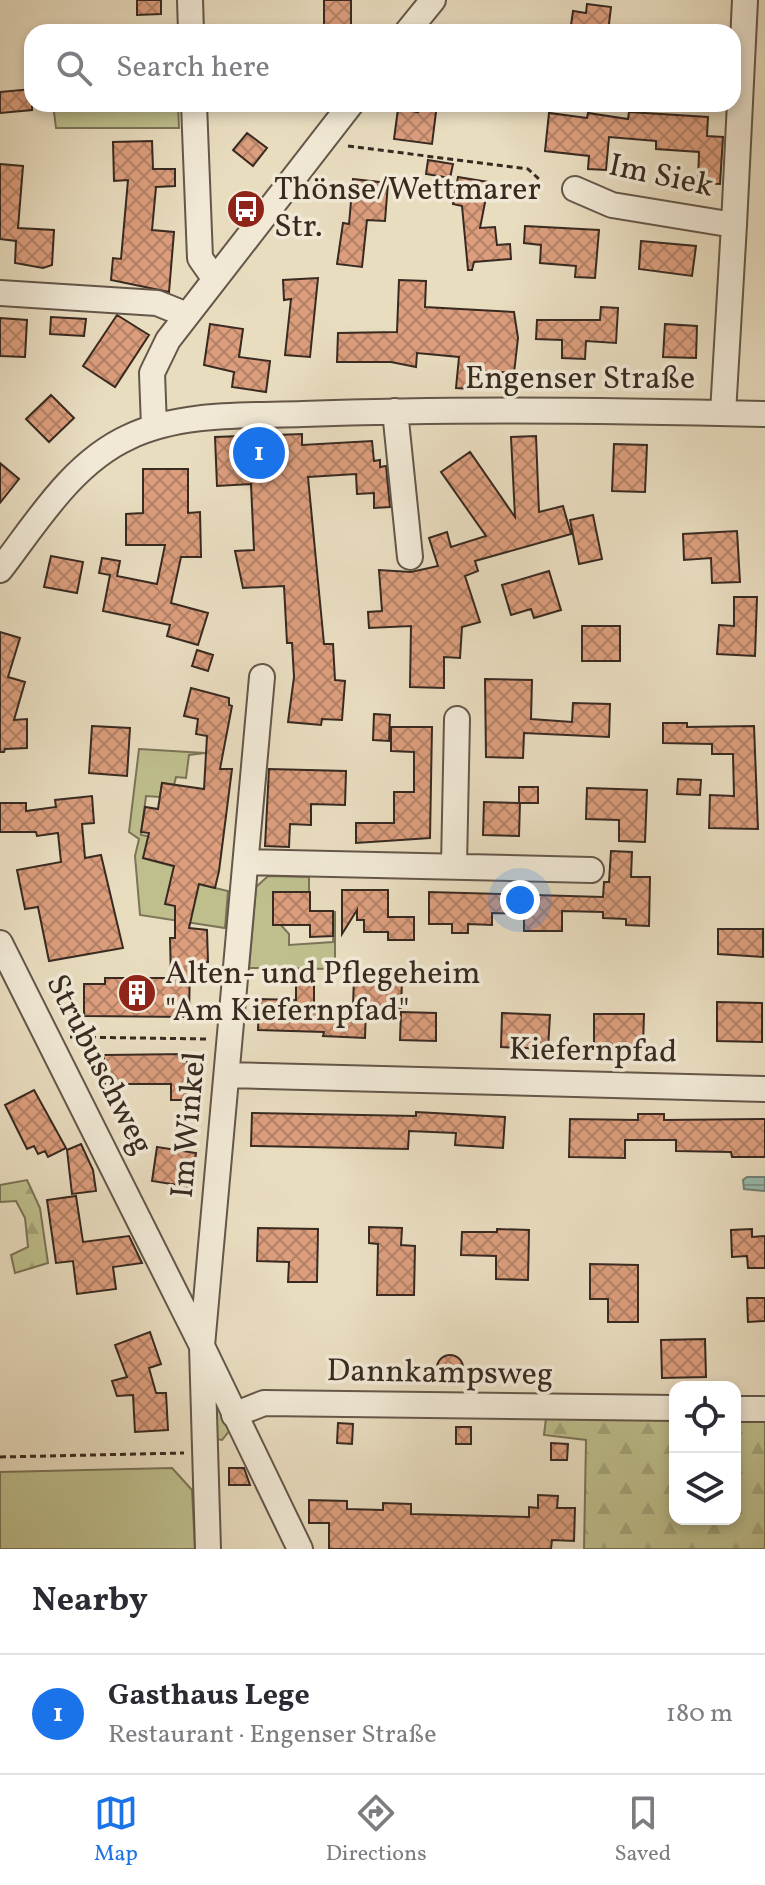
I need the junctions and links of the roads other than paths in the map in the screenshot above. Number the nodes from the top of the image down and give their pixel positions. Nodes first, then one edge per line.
1 (190, 0) edge
2 (433, 0) edge
3 (745, 0) edge
4 (191, 24) edge
5 (414, 24) edge
6 (741, 82) edge
7 (194, 112) edge
8 (345, 112) edge
9 (740, 112) edge
10 (575, 189) dead end
11 (734, 225) junction
12 (214, 278) junction
13 (0, 293) edge
14 (187, 315) junction
15 (395, 411) junction
16 (723, 413) junction
17 (765, 414) edge
18 (154, 427) junction
19 (410, 557) dead end
20 (0, 569) edge
21 (262, 677) dead end
22 (457, 719) dead end
23 (247, 862) junction
24 (454, 866) junction
25 (591, 870) dead end
26 (0, 943) edge
27 (228, 1075) junction
28 (765, 1089) edge
29 (210, 1266) junction
30 (167, 1273) junction
31 (202, 1346) junction
32 (669, 1408) edge
33 (741, 1409) edge
34 (765, 1409) edge
35 (234, 1415) junction
36 (226, 1447) junction
37 (208, 1549) edge
38 (300, 1549) edge

1 - 4 street
2 - 5 street
3 - 6 street, Im Siek
7 - 12 street
8 - 12 street
9 - 11 street, Im Siek
10 - 11 street, Im Siek
11 - 16 street, Im Siek
12 - 14 street
13 - 14 street
14 - 18 street
15 - 16 street, Engenser Straße
15 - 18 street, Engenser Straße
15 - 19 street
16 - 17 street, Engenser Straße
18 - 20 street, Engenser Straße
21 - 23 street, Im Winkel
22 - 24 street
23 - 24 street
23 - 27 street, Im Winkel
24 - 25 street
26 - 30 street, Strubuschweg
27 - 28 street, Kiefernpfad
27 - 29 street, Im Winkel
29 - 30 street
29 - 31 street, Im Winkel
30 - 31 street, Strubuschweg
31 - 35 street, Strubuschweg
31 - 36 street, Strubuschweg
32 - 35 street, Dannkampsweg
33 - 34 street
35 - 36 street
36 - 37 street, Strubuschweg
36 - 38 street

